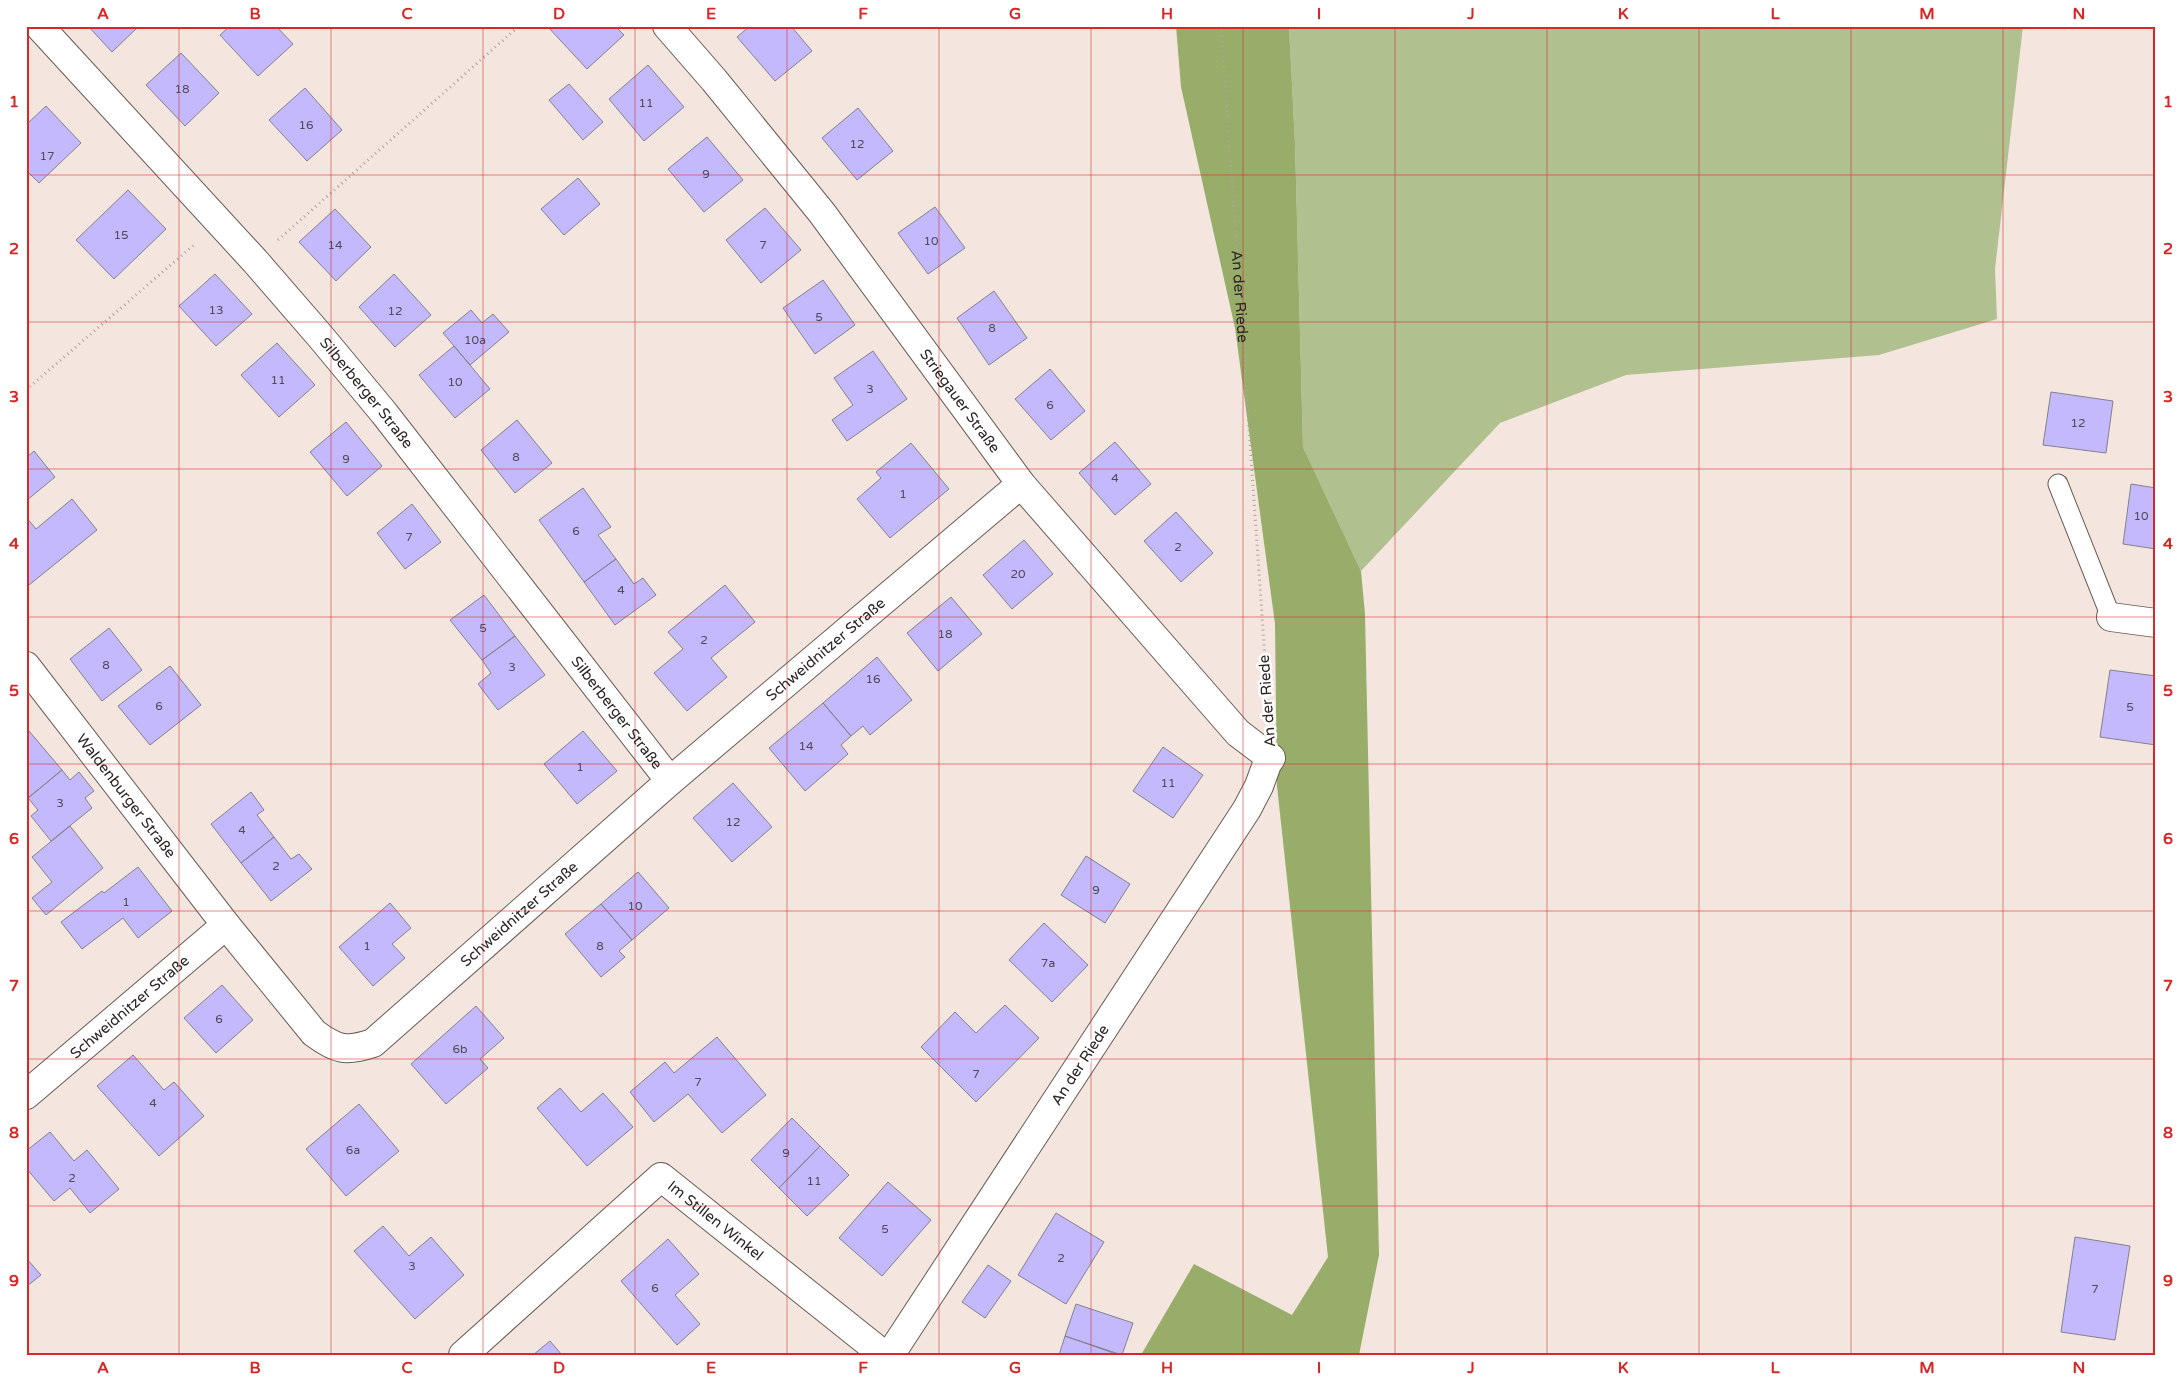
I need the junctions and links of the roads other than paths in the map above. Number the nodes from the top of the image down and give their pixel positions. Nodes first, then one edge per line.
1 (39, 26) edge
2 (667, 26) edge
3 (1021, 484) junction
4 (2058, 484) dead end
5 (2112, 617) joint
6 (2156, 623) edge
7 (26, 666) edge
8 (1272, 758) joint
9 (670, 781) junction
10 (226, 925) junction
11 (26, 1095) edge
12 (463, 1355) edge
13 (884, 1355) edge
14 (890, 1355) edge

1 - 9 street, Silberberger Straße
2 - 3 street, Striegauer Straße
3 - 8 street, Striegauer Straße
3 - 9 street, Schweidnitzer Straße
4 - 5 lane
5 - 6 street
7 - 10 street, Waldenburger Straße
8 - 14 street, An der Riede
9 - 10 street, Schweidnitzer Straße
10 - 11 street, Schweidnitzer Straße
12 - 13 street, Im Stillen Winkel

